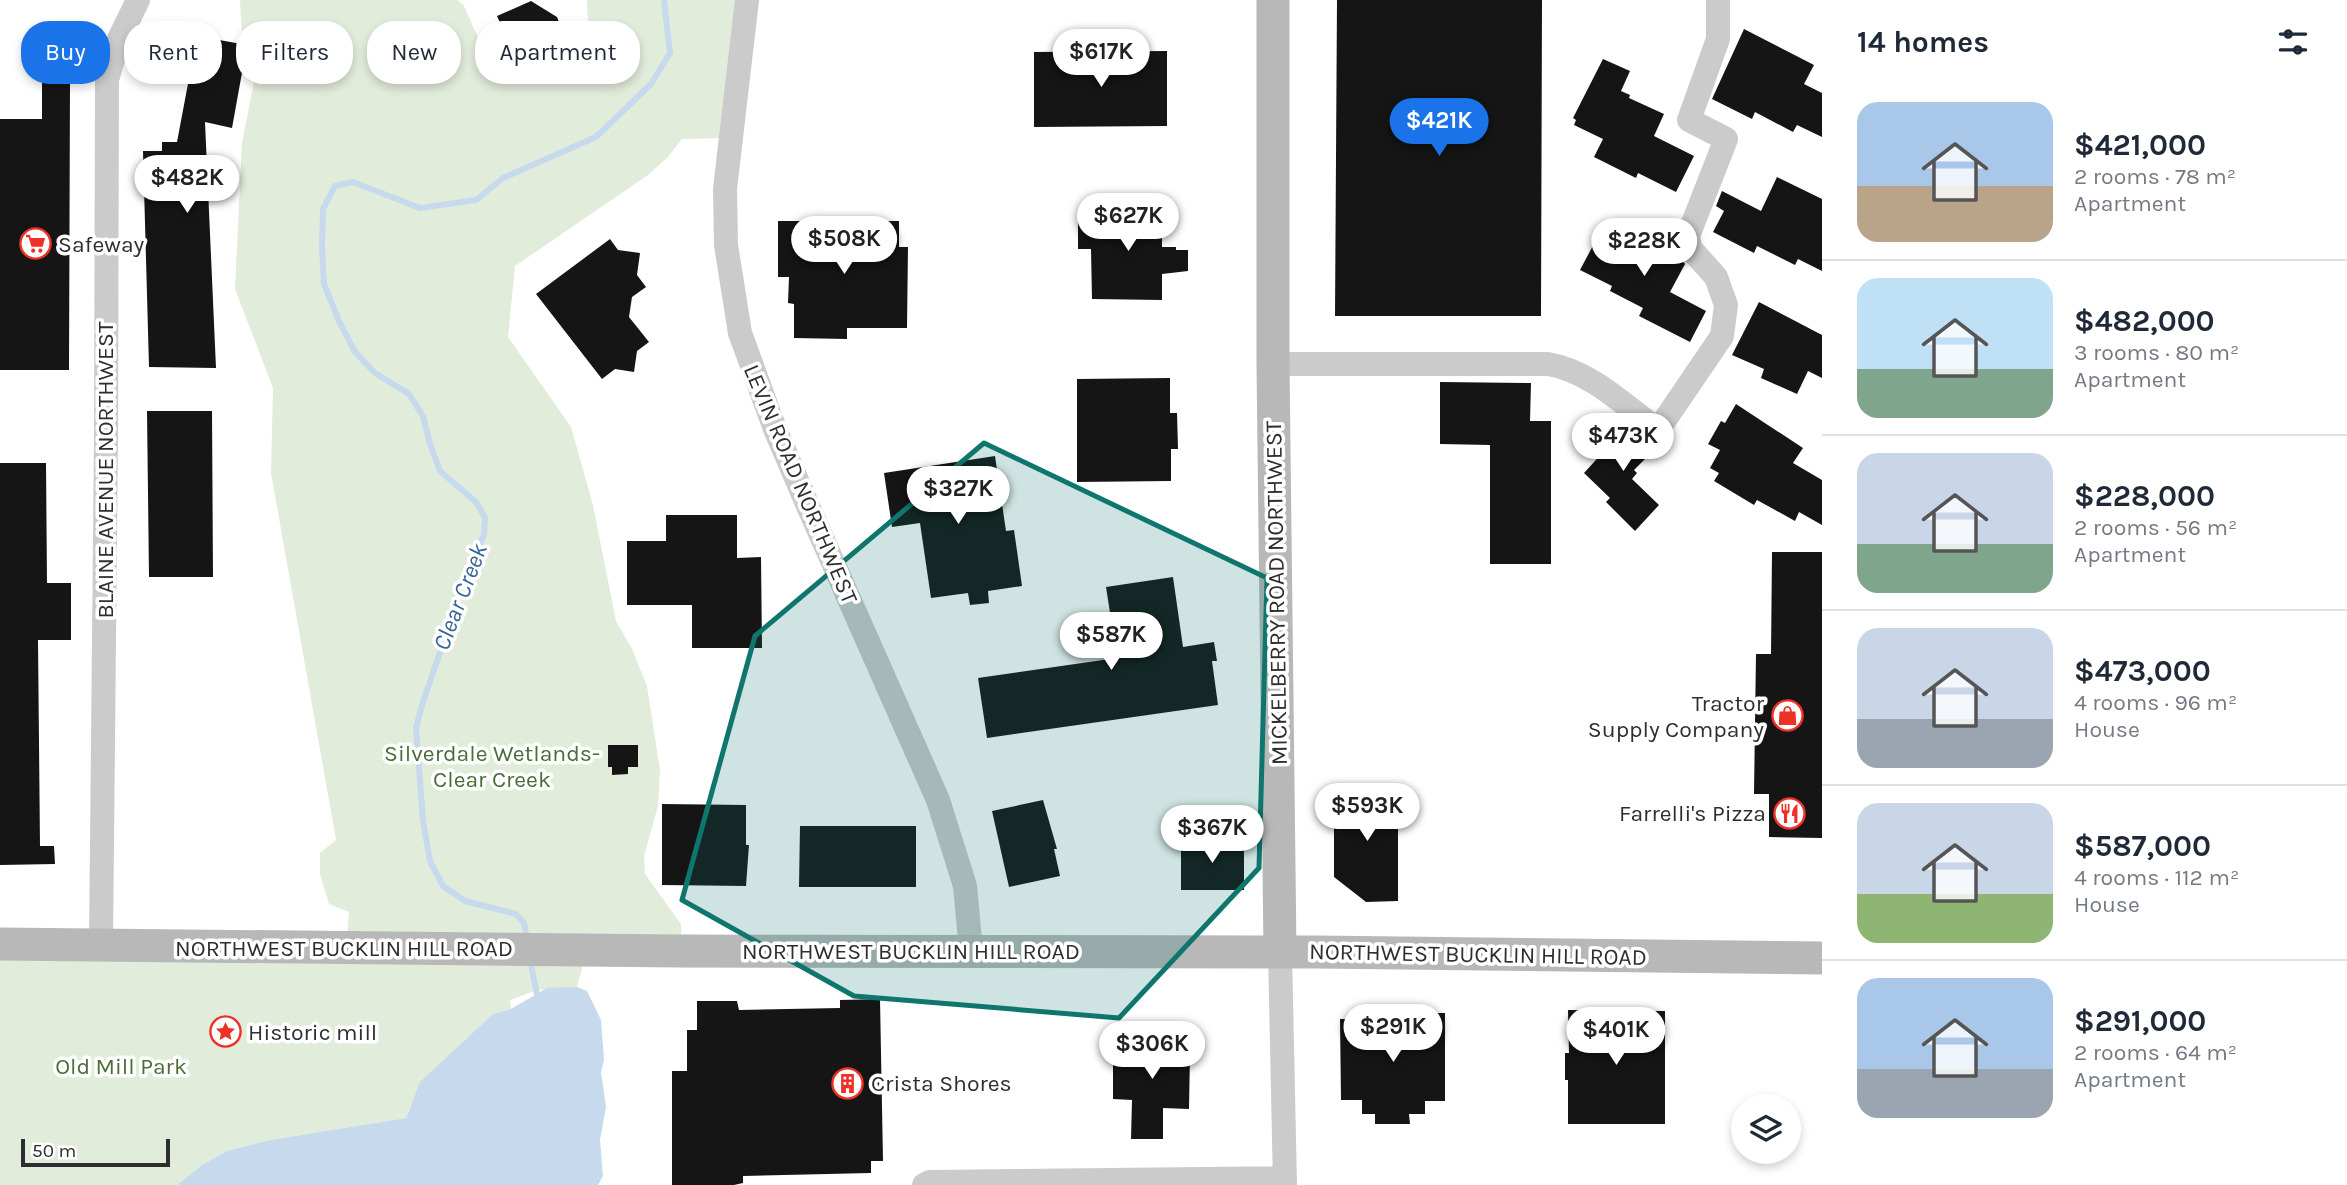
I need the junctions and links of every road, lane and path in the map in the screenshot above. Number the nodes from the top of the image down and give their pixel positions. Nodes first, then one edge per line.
1 (138, 0) edge
2 (747, 0) edge
3 (1272, 0) edge
4 (1718, 0) edge
5 (1273, 365) junction
6 (0, 944) edge
7 (101, 945) junction
8 (971, 951) junction
9 (1280, 952) junction
10 (1822, 958) edge
11 (1285, 1182) edge
12 (924, 1185) edge

1 - 7 street, BLAINE AVENUE NORTHWEST
2 - 8 street, LEVIN ROAD NORTHWEST
3 - 5 main road, MICKELBERRY ROAD NORTHWEST
4 - 5 street
5 - 9 main road, MICKELBERRY ROAD NORTHWEST
6 - 7 main road, NORTHWEST BUCKLIN HILL ROAD
7 - 8 main road, NORTHWEST BUCKLIN HILL ROAD
8 - 9 main road, NORTHWEST BUCKLIN HILL ROAD
9 - 10 main road, NORTHWEST BUCKLIN HILL ROAD
9 - 11 street, MICKELBERRY ROAD NORTHWEST
11 - 12 street

